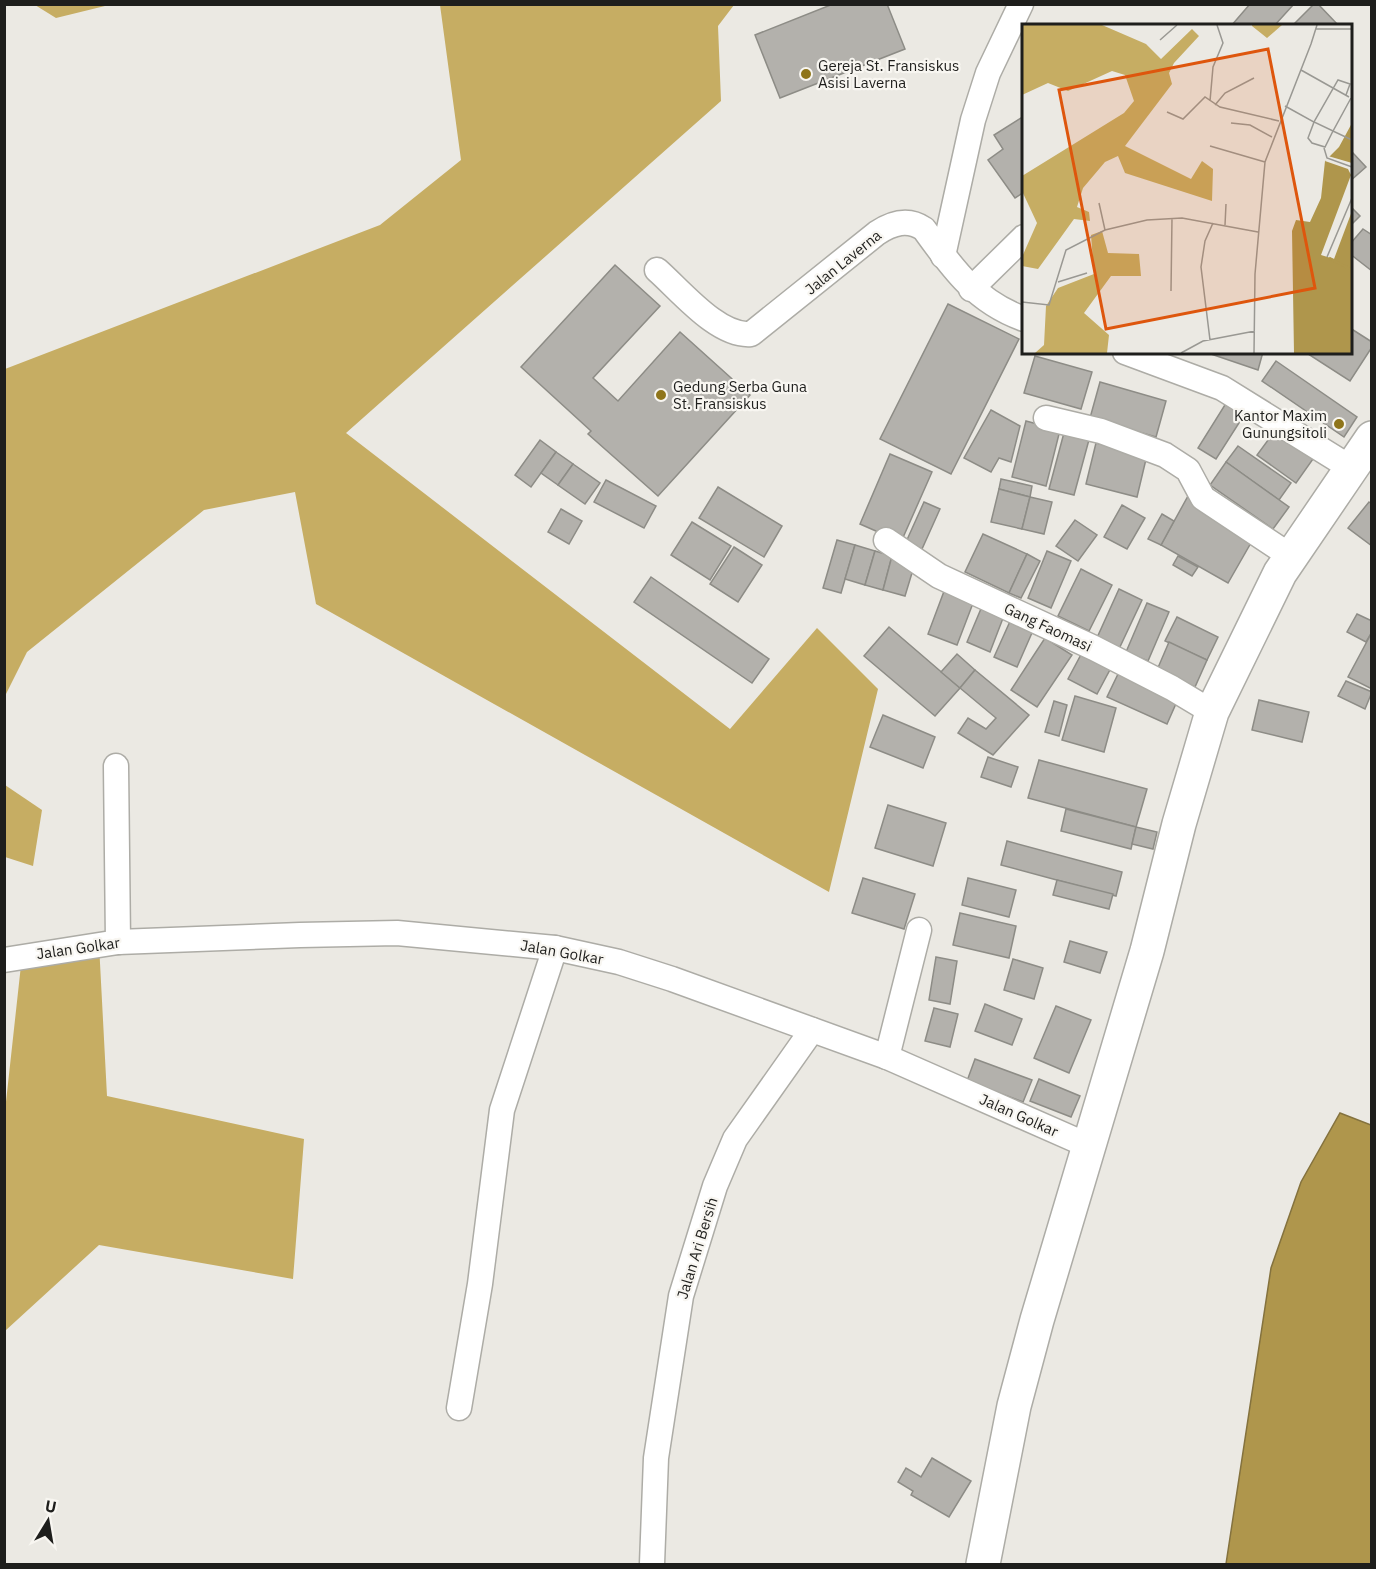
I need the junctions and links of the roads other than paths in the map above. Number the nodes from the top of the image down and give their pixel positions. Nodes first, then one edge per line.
1 (1021, 4) edge
2 (1022, 238) edge
3 (943, 256) junction
4 (657, 270) dead end
5 (971, 289) junction
6 (1022, 319) edge
7 (1130, 354) edge
8 (1046, 418) dead end
9 (1371, 438) edge
10 (1351, 468) junction
11 (886, 540) dead end
12 (1292, 557) junction
13 (1212, 712) junction
14 (116, 766) dead end
15 (919, 930) dead end
16 (118, 942) junction
17 (555, 948) junction
18 (4, 960) edge
19 (812, 1030) junction
20 (887, 1057) junction
21 (1087, 1145) junction
22 (459, 1408) dead end
23 (652, 1564) edge
24 (983, 1564) edge

1 - 3 street
2 - 5 street
3 - 4 street, Jalan Laverna
3 - 5 street, Jalan Laverna
5 - 6 street, Jalan Laverna
7 - 10 street
8 - 12 street
9 - 10 highway
10 - 12 highway
11 - 13 street, Gang Faomasi
12 - 13 highway
13 - 21 highway
14 - 16 street
15 - 20 street
16 - 17 street, Jalan Golkar
16 - 18 street, Jalan Golkar
17 - 19 street, Jalan Golkar
17 - 22 street
19 - 20 street, Jalan Golkar
19 - 23 street, Jalan Ari Bersih
20 - 21 street, Jalan Golkar
21 - 24 highway

